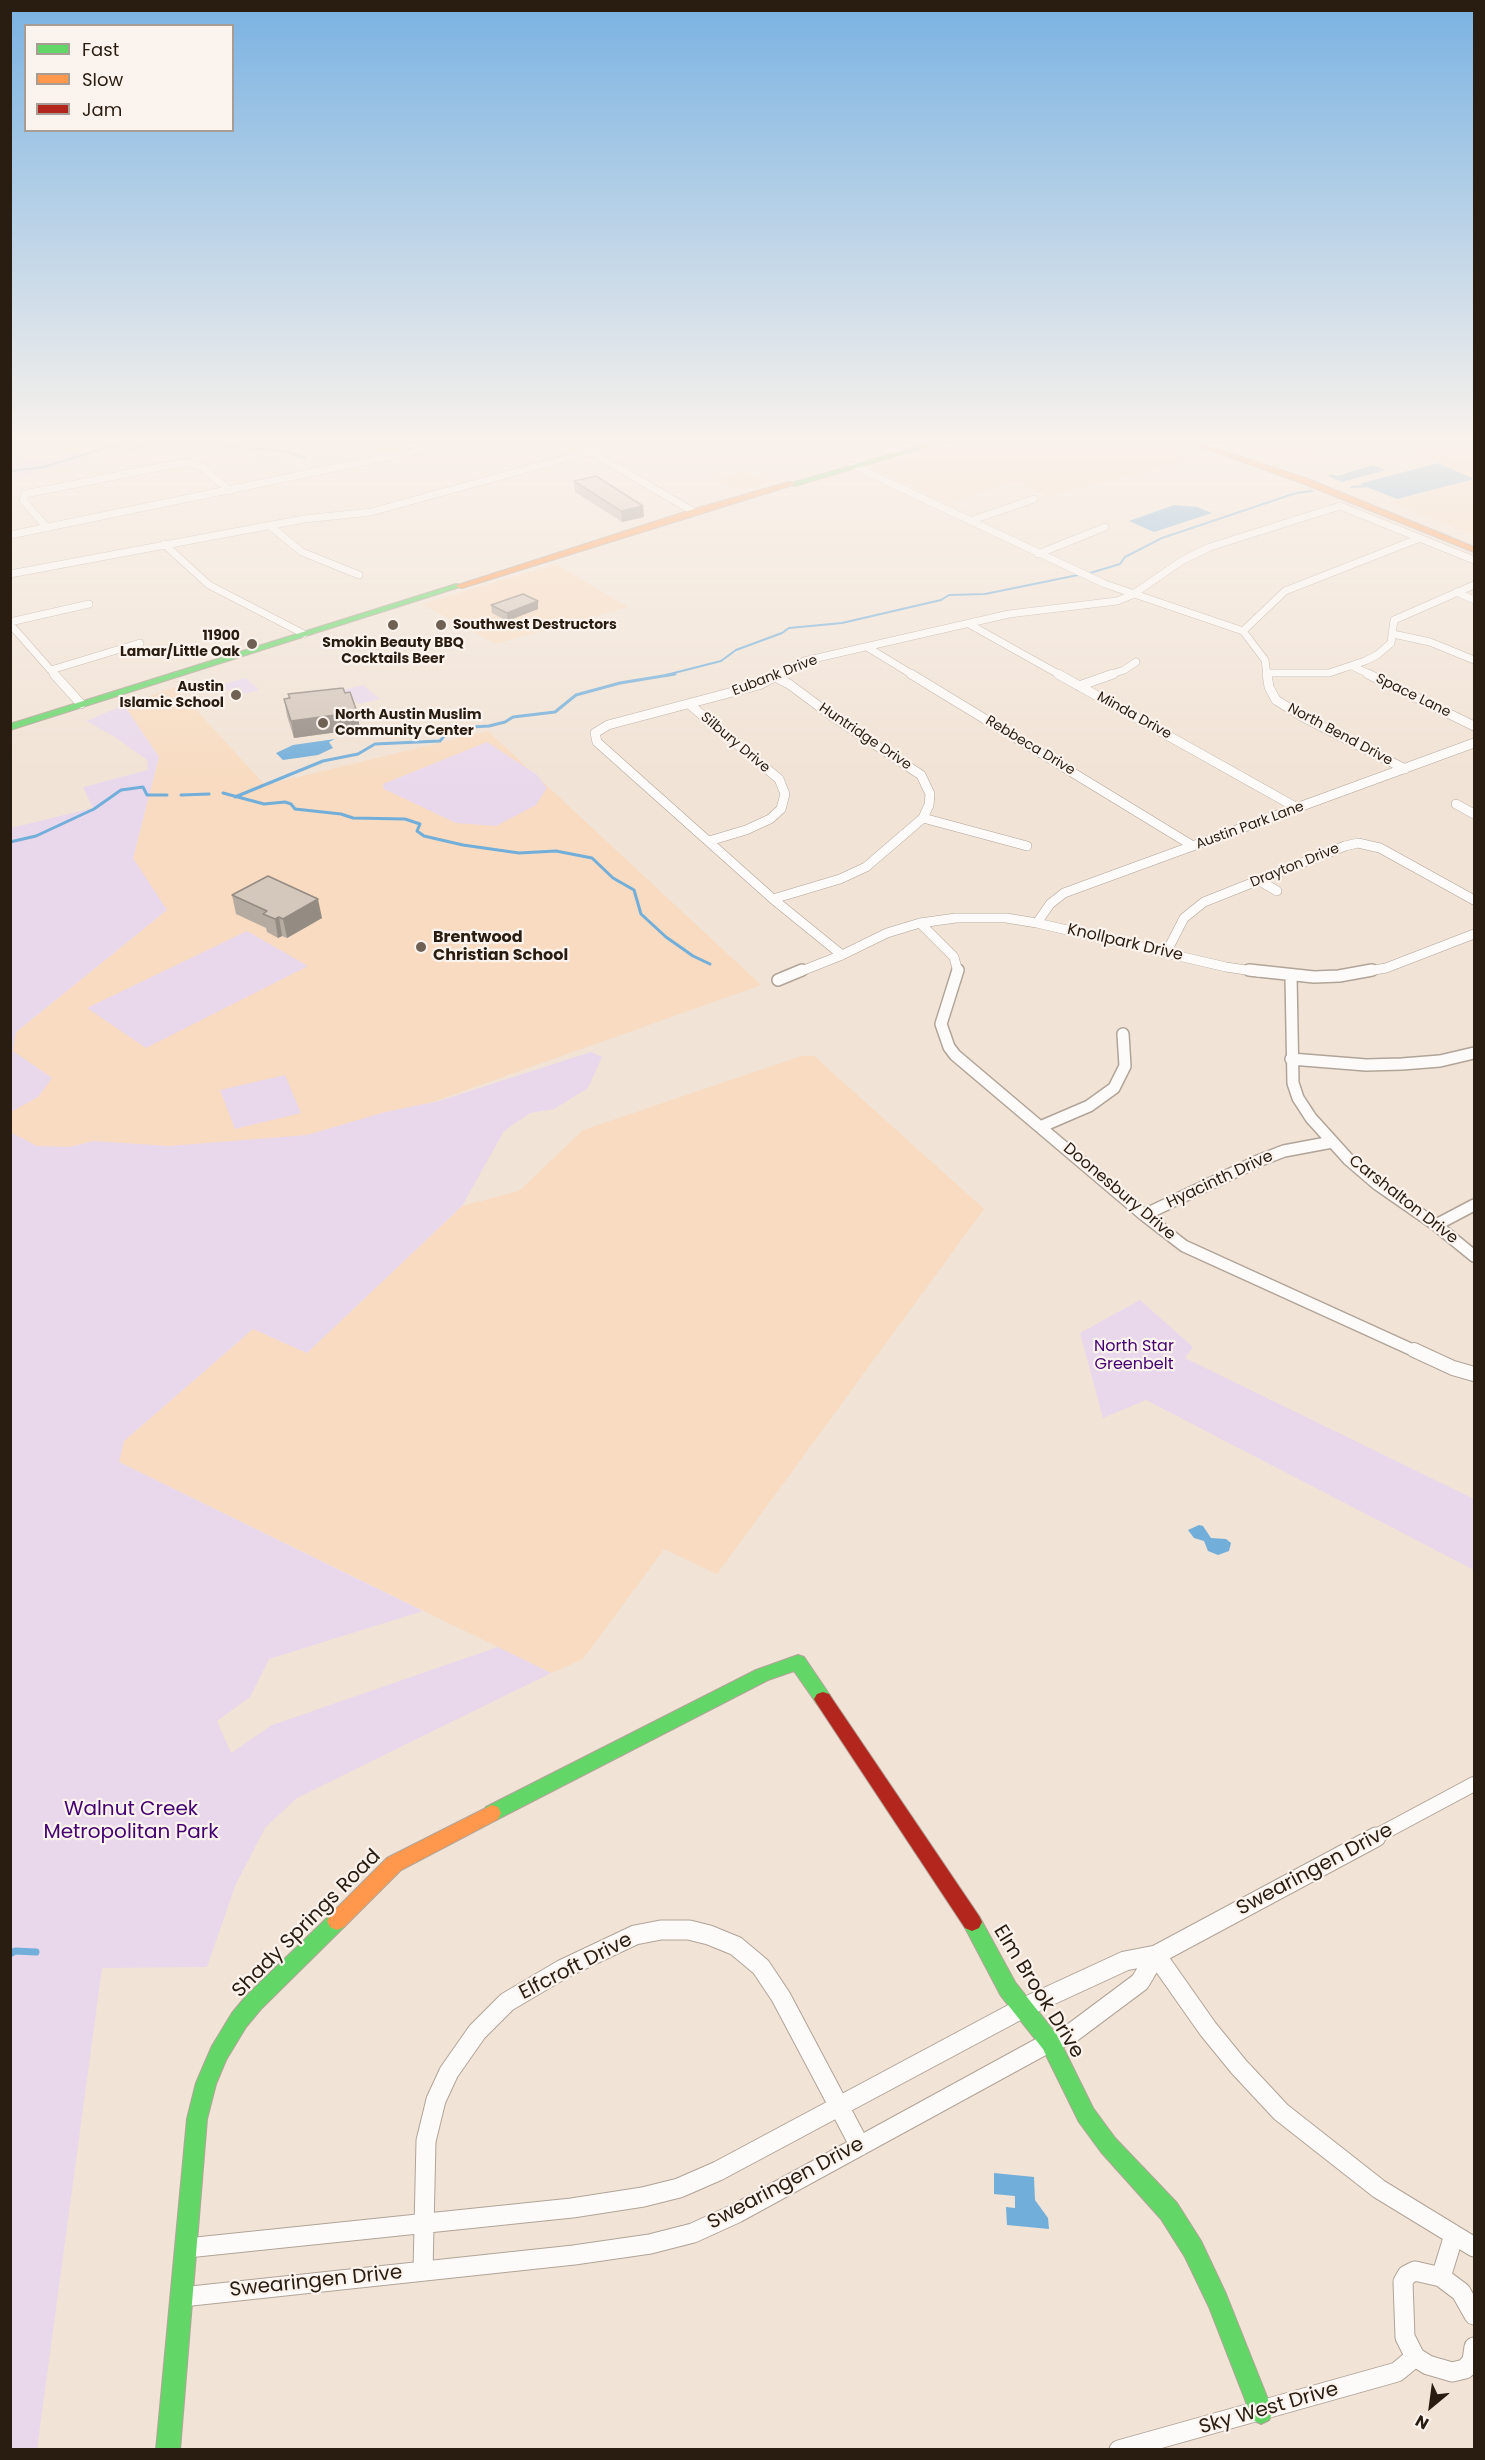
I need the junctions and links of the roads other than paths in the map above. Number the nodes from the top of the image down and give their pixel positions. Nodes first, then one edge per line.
1 (93, 558) edge
2 (179, 558) edge
3 (315, 558) edge
4 (548, 558) edge
5 (1047, 558) edge
6 (1188, 558) edge
7 (1370, 558) edge
8 (10, 574) edge
9 (359, 574) dead end
10 (1474, 585) edge
11 (1457, 592) junction
12 (1132, 595) junction
13 (1474, 600) edge
14 (89, 604) dead end
15 (10, 623) edge
16 (969, 624) junction
17 (1243, 631) junction
18 (304, 634) junction
19 (1393, 634) junction
20 (140, 643) dead end
21 (867, 647) junction
22 (1474, 660) edge
23 (1137, 662) dead end
24 (1352, 666) junction
25 (51, 670) junction
26 (1269, 673) junction
27 (775, 677) junction
28 (1079, 686) junction
29 (81, 704) junction
30 (689, 704) junction
31 (1474, 726) edge
32 (10, 727) edge
33 (1474, 743) edge
34 (1405, 769) junction
35 (1456, 804) dead end
36 (1299, 809) junction
37 (1474, 814) edge
38 (923, 818) junction
39 (709, 841) junction
40 (1027, 846) dead end
41 (1193, 846) junction
42 (1260, 881) junction
43 (1277, 891) dead end
44 (773, 899) junction
45 (1474, 900) edge
46 (1037, 922) junction
47 (920, 924) junction
48 (1474, 934) edge
49 (1166, 953) junction
50 (842, 955) junction
51 (1291, 976) junction
52 (778, 980) dead end
53 (1123, 1034) dead end
54 (1474, 1053) edge
55 (1291, 1059) junction
56 (1040, 1126) junction
57 (1332, 1142) junction
58 (1474, 1205) edge
59 (1144, 1215) junction
60 (1436, 1225) junction
61 (1474, 1256) edge
62 (1474, 1374) edge
63 (798, 1662) joint
64 (1474, 1784) edge
65 (1156, 1955) junction
66 (1023, 2008) junction
67 (1050, 2042) junction
68 (838, 2106) junction
69 (860, 2146) junction
70 (424, 2223) junction
71 (1454, 2235) junction
72 (1474, 2247) edge
73 (187, 2248) junction
74 (423, 2271) junction
75 (1441, 2277) junction
76 (182, 2297) junction
77 (1474, 2315) edge
78 (1474, 2347) edge
79 (1415, 2357) junction
80 (1261, 2412) junction
81 (168, 2450) edge
82 (1119, 2450) edge

1 - 8 street
2 - 18 street
3 - 9 street
4 - 18 main road
5 - 12 street
6 - 12 street, Eubank Drive
7 - 17 street
10 - 11 street
11 - 13 street
11 - 19 street
12 - 16 street, Eubank Drive
12 - 17 street
14 - 15 street
15 - 25 street
16 - 21 street, Eubank Drive
16 - 28 street, Minda Drive
17 - 26 street, North Bend Drive
18 - 29 main road
19 - 22 street
19 - 24 street
20 - 25 street
21 - 27 street, Eubank Drive
21 - 41 street, Rebbeca Drive
23 - 28 street
24 - 26 street
24 - 31 street, Space Lane
25 - 29 street
26 - 34 street, North Bend Drive
27 - 30 street, Eubank Drive
27 - 38 street, Huntridge Drive
28 - 36 street, Minda Drive
29 - 32 main road
30 - 39 street, Silbury Drive
30 - 39 street, Eubank Drive
33 - 34 street, Austin Park Lane
34 - 36 street, Austin Park Lane
35 - 37 street
36 - 41 street, Austin Park Lane
38 - 40 street
38 - 44 street
39 - 44 street, Eubank Drive
41 - 46 street, Austin Park Lane
42 - 43 street
42 - 45 street, Drayton Drive
42 - 49 street, Drayton Drive
44 - 50 street, Eubank Drive
46 - 47 street, Knollpark Drive
46 - 49 street, Knollpark Drive
47 - 50 street, Knollpark Drive
47 - 56 street, Doonesbury Drive
48 - 51 street, Knollpark Drive
49 - 51 street, Knollpark Drive
50 - 52 street, Knollpark Drive
51 - 55 street, Carshalton Drive
53 - 56 street
54 - 55 street
55 - 57 street, Carshalton Drive
56 - 59 street, Doonesbury Drive
57 - 59 street, Hyacinth Drive
57 - 60 street, Carshalton Drive
58 - 60 street
59 - 62 street, Doonesbury Drive
60 - 61 street, Carshalton Drive
63 - 66 main road, Elm Brook Drive
63 - 73 main road, Shady Springs Road
64 - 65 street, Swearingen Drive
65 - 66 street, Swearingen Drive
65 - 67 street, Swearingen Drive
65 - 71 street
66 - 67 main road, Elm Brook Drive
66 - 68 street, Swearingen Drive
67 - 69 street, Swearingen Drive
67 - 80 main road, Elm Brook Drive
68 - 69 street, Elfcroft Drive
68 - 70 street, Swearingen Drive
68 - 70 street, Elfcroft Drive
69 - 74 street, Swearingen Drive
70 - 73 street, Swearingen Drive
70 - 74 street, Elfcroft Drive
71 - 72 street
71 - 75 street
73 - 76 main road, Shady Springs Road
74 - 76 street, Swearingen Drive
75 - 77 street
75 - 79 street
76 - 81 main road, Shady Springs Road
78 - 79 street
79 - 80 street, Sky West Drive
80 - 82 street, Sky West Drive

